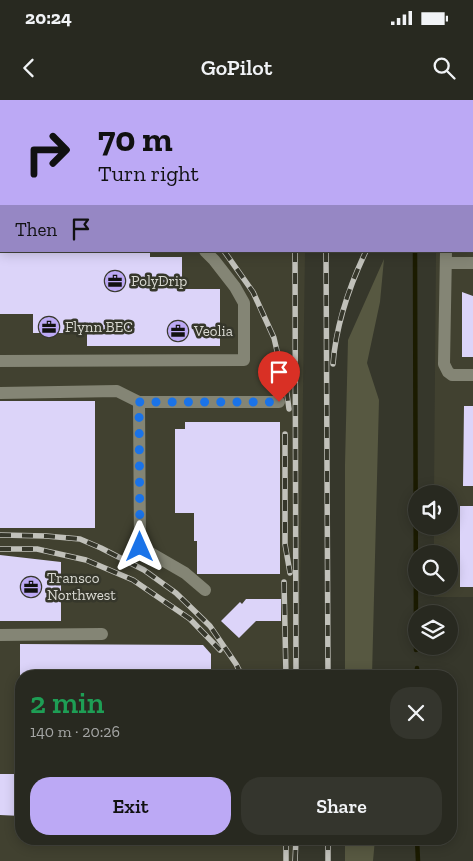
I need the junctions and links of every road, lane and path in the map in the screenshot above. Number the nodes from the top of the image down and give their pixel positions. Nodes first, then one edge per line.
1 (205, 252) edge
2 (446, 257) edge
3 (473, 263) edge
4 (0, 361) edge
5 (473, 375) edge
6 (0, 393) edge
7 (139, 402) junction
8 (279, 402) dead end
9 (205, 590) dead end
10 (102, 634) dead end
11 (0, 636) edge

1 - 4 lane
2 - 3 lane
2 - 5 lane
6 - 7 lane
7 - 8 lane
7 - 9 lane
10 - 11 lane

